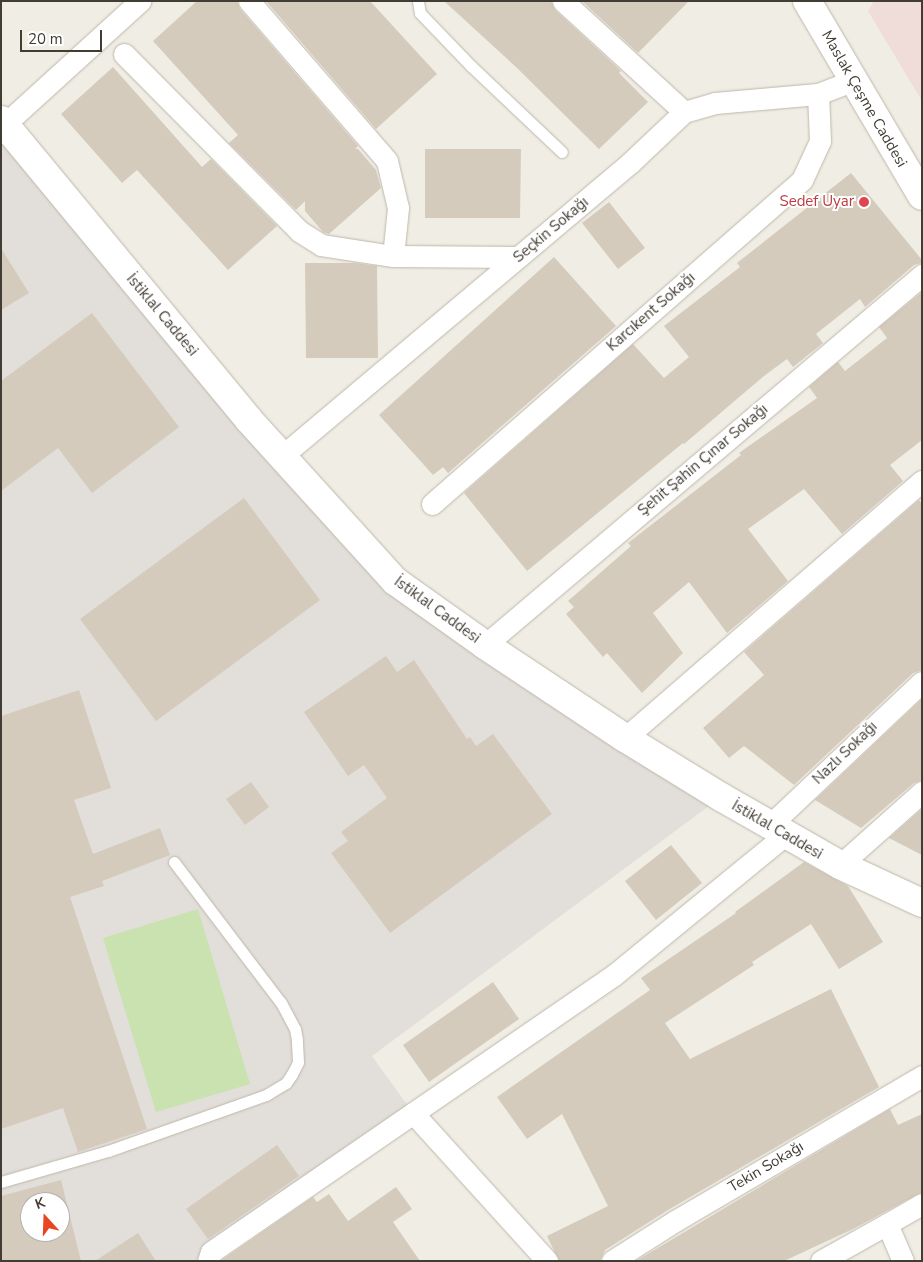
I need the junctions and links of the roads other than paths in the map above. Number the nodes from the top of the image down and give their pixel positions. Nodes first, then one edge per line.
1 (140, 1) edge
2 (249, 1) edge
3 (418, 1) edge
4 (563, 1) edge
5 (811, 2) edge
6 (124, 54) dead end
7 (854, 80) junction
8 (818, 94) junction
9 (684, 112) junction
10 (3, 122) edge
11 (562, 152) dead end
12 (922, 196) edge
13 (393, 256) junction
14 (518, 257) junction
15 (922, 274) edge
16 (282, 456) junction
17 (922, 481) edge
18 (432, 504) dead end
19 (485, 645) junction
20 (922, 682) edge
21 (625, 738) junction
22 (922, 792) edge
23 (777, 831) junction
24 (174, 862) dead end
25 (840, 865) junction
26 (922, 903) edge
27 (922, 1076) edge
28 (413, 1113) junction
29 (1, 1182) edge
30 (922, 1204) edge
31 (889, 1228) junction
32 (208, 1261) edge
33 (547, 1261) edge
34 (612, 1261) edge
35 (821, 1261) edge
36 (903, 1261) edge

1 - 10 street
2 - 13 street
3 - 11 lane
4 - 9 street
5 - 7 street, Maslak Çeşme Caddesi
6 - 13 street
7 - 8 street, Seçkin Sokağı
7 - 12 street, Maslak Çeşme Caddesi
8 - 9 street, Seçkin Sokağı
8 - 18 street, Karcıkent Sokağı
9 - 14 street, Seçkin Sokağı
10 - 16 street, İstiklal Caddesi
13 - 14 street
14 - 16 street, Seçkin Sokağı
15 - 19 street, Şehit Şahin Çınar Sokağı
16 - 19 street, İstiklal Caddesi
17 - 21 street
19 - 21 street, İstiklal Caddesi
20 - 23 street, Nazlı Sokağı
21 - 23 street, İstiklal Caddesi
22 - 25 street
23 - 25 street, İstiklal Caddesi
23 - 28 street, Nazlı Sokağı
24 - 29 lane
25 - 26 street, İstiklal Caddesi
27 - 34 street, Tekin Sokağı
28 - 32 street, Nazlı Sokağı
28 - 33 street
30 - 31 street
31 - 35 street
31 - 36 street

